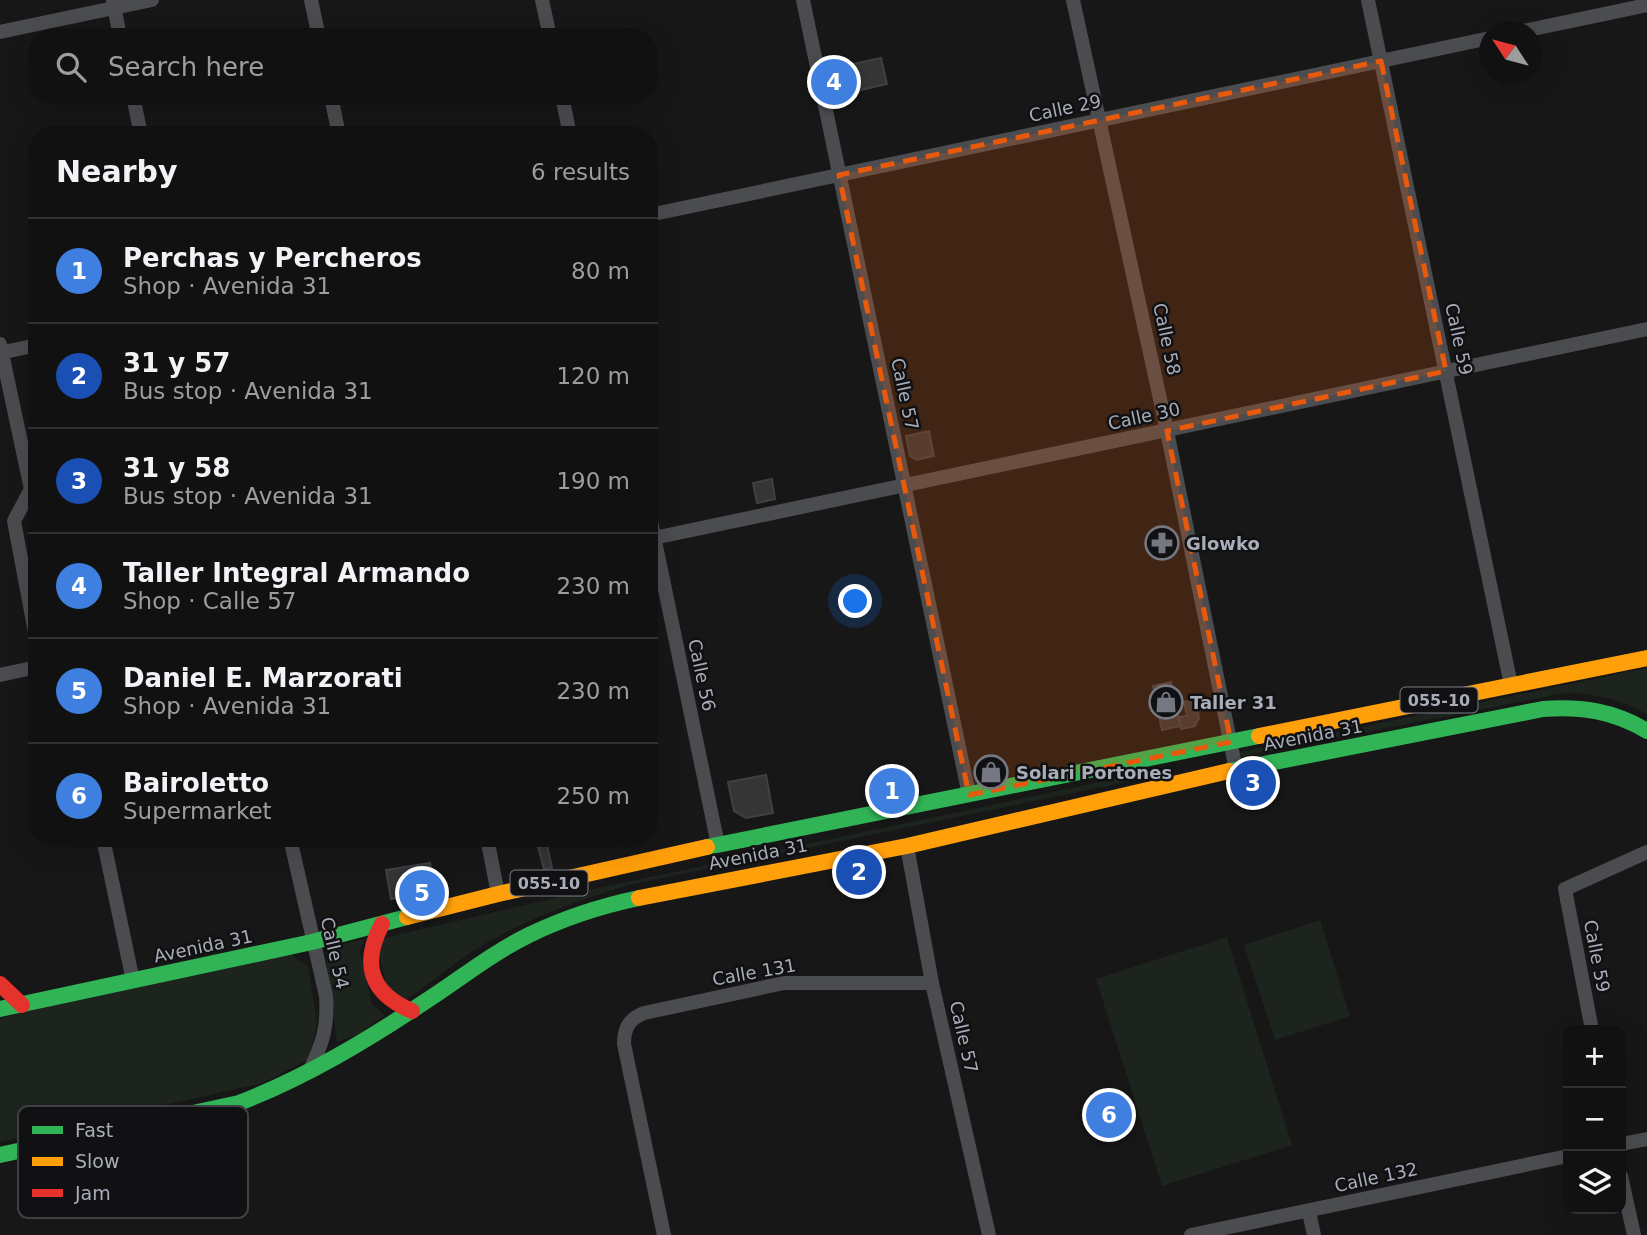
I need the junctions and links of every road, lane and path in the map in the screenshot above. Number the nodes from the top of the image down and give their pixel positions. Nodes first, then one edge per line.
1 (152, 0) edge
2 (311, 0) edge
3 (542, 0) edge
4 (803, 0) edge
5 (1073, 0) edge
6 (1368, 0) edge
7 (113, 4) edge
8 (1647, 5) edge
9 (1542, 27) edge
10 (118, 28) edge
11 (317, 28) edge
12 (548, 28) edge
13 (0, 32) edge
14 (1479, 40) edge
15 (1381, 61) junction
16 (135, 105) edge
17 (333, 105) edge
18 (564, 105) edge
19 (1100, 120) junction
20 (139, 126) edge
21 (338, 126) edge
22 (568, 126) edge
23 (839, 175) junction
24 (658, 213) edge
25 (1647, 329) edge
26 (28, 346) edge
27 (1, 349) edge
28 (1446, 371) junction
29 (1167, 431) junction
30 (28, 475) edge
31 (904, 485) junction
32 (28, 495) edge
33 (658, 537) edge
34 (658, 566) edge
35 (28, 595) edge
36 (1647, 658) edge
37 (28, 669) edge
38 (0, 675) edge
39 (1511, 685) junction
40 (1647, 731) edge
41 (1231, 743) junction
42 (1236, 770) junction
43 (969, 795) junction
44 (718, 845) junction
45 (907, 846) junction
46 (105, 847) edge
47 (292, 847) edge
48 (489, 847) edge
49 (1647, 852) edge
50 (498, 894) junction
51 (382, 923) junction
52 (312, 942) junction
53 (132, 982) junction
54 (0, 984) edge
55 (932, 984) junction
56 (22, 1005) junction
57 (0, 1009) edge
58 (412, 1011) junction
59 (1591, 1025) edge
60 (308, 1075) junction
61 (225, 1106) edge
62 (1647, 1139) edge
63 (1626, 1143) edge
64 (18, 1151) edge
65 (0, 1155) edge
66 (1563, 1157) edge
67 (1626, 1199) edge
68 (1309, 1212) junction
69 (664, 1235) edge
70 (989, 1235) edge
71 (1191, 1235) edge
72 (1314, 1235) edge
73 (1634, 1235) edge

1 - 7 street
2 - 11 street
3 - 12 street
4 - 23 street, Calle 57
5 - 19 street, Calle 58
6 - 15 street, Calle 59
7 - 10 street
7 - 13 street
8 - 9 street
14 - 15 street, Calle 29
15 - 19 street, Calle 29
15 - 28 street, Calle 59
16 - 20 street
17 - 21 street
18 - 22 street
19 - 23 street, Calle 29
19 - 29 street, Calle 58
23 - 24 street, Calle 29
23 - 31 street, Calle 57
25 - 28 street, Calle 30
26 - 27 street
27 - 30 street
28 - 29 street, Calle 30
28 - 39 street, Calle 59
29 - 31 street, Calle 30
29 - 41 street, Calle 58
31 - 33 street, Calle 30
31 - 43 street, Calle 57
32 - 35 street
34 - 44 street, Calle 56
36 - 39 main road, Avenida 31 / 055-10
37 - 38 street
39 - 41 main road, Avenida 31 / 055-10
40 - 42 main road, Avenida 31 / 055-10
41 - 42 street, Calle 58
41 - 43 main road, Avenida 31 / 055-10
42 - 45 main road, Avenida 31 / 055-10
43 - 44 main road, Avenida 31 / 055-10
44 - 50 main road, Avenida 31 / 055-10
45 - 55 street, Calle 57
45 - 58 main road, Avenida 31 / 055-10
46 - 53 street
47 - 52 street, Calle 54
48 - 50 street
49 - 59 street, Calle 59
50 - 51 main road, Avenida 31 / 055-10
51 - 52 main road, Avenida 31 / 055-10
51 - 58 main road
52 - 53 main road, Avenida 31 / 055-10
52 - 60 street, Calle 54
53 - 56 main road, Avenida 31 / 055-10
54 - 56 main road
55 - 69 street, Calle 131
55 - 70 street, Calle 57
56 - 57 main road, Avenida 31 / 055-10
58 - 60 main road, Avenida 31 / 055-10
60 - 61 main road, Avenida 31 / 055-10
62 - 63 street
64 - 65 main road, Avenida 31 / 055-10
66 - 68 street, Calle 132
67 - 73 street
68 - 71 street, Calle 132
68 - 72 street

